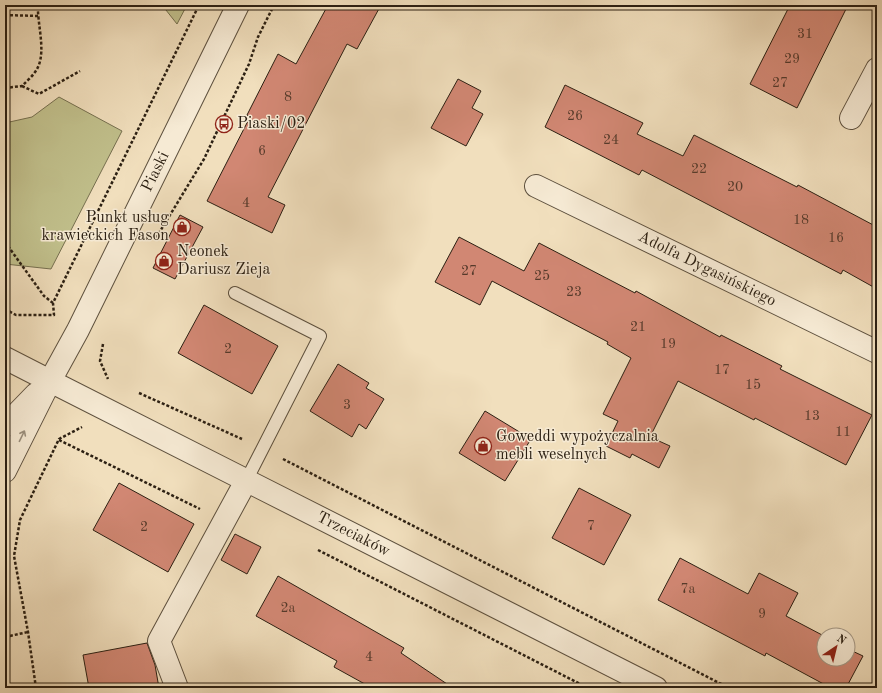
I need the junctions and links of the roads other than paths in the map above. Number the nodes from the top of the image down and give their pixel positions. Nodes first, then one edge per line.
1 (238, 5) edge
2 (877, 69) edge
3 (851, 118) dead end
4 (536, 186) dead end
5 (235, 293) dead end
6 (877, 352) edge
7 (5, 358) edge
8 (50, 381) junction
9 (5, 426) edge
10 (5, 471) edge
11 (246, 481) junction
12 (177, 688) edge
13 (656, 688) edge

1 - 8 street, Piaski
2 - 3 street
4 - 6 street, Adolfa Dygasińskiego
5 - 11 lane
7 - 8 street, Trzeciaków
8 - 9 street, Piaski
10 -> 8 street, Piaski
8 - 11 street, Trzeciaków
11 - 12 street
11 - 13 street, Trzeciaków

